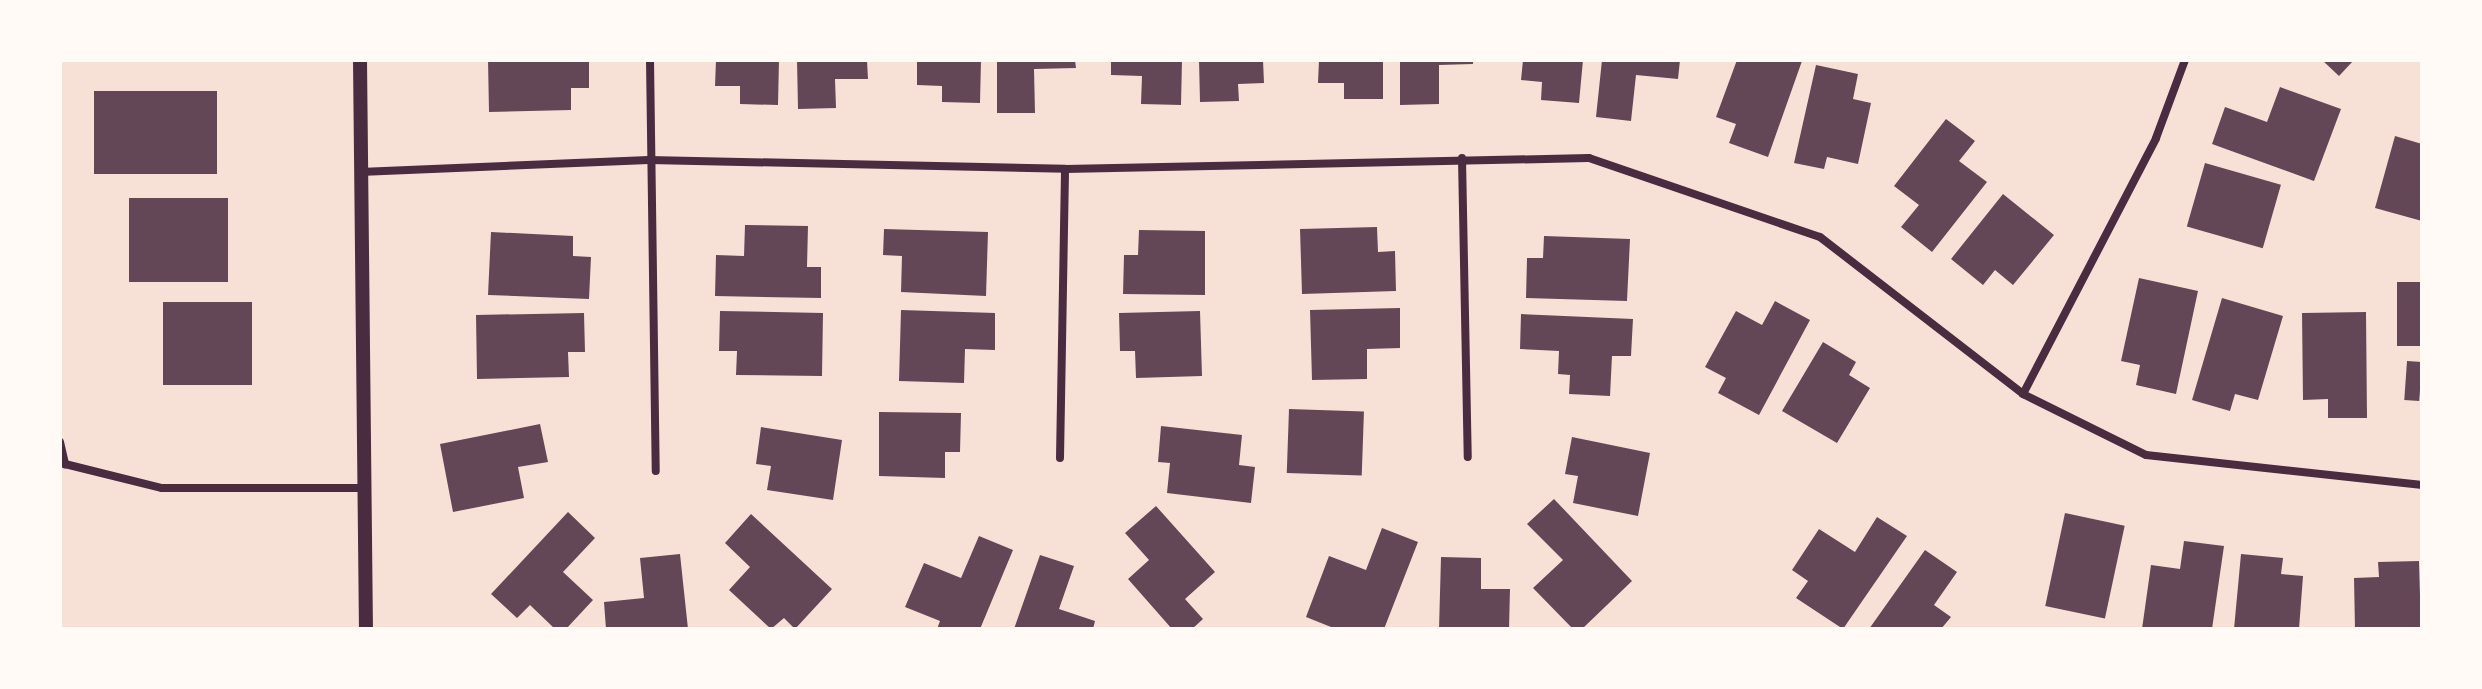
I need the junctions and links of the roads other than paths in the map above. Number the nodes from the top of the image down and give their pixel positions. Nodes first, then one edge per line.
1 (360, 60) edge
2 (650, 60) edge
3 (2185, 60) edge
4 (1462, 158) junction
5 (649, 160) junction
6 (1065, 169) junction
7 (359, 172) junction
8 (2023, 394) junction
9 (60, 442) edge
10 (1468, 457) dead end
11 (1060, 458) dead end
12 (656, 471) dead end
13 (2422, 485) edge
14 (362, 488) junction
15 (366, 629) edge

1 - 7 street
2 - 5 street
3 - 8 street
4 - 6 street
4 - 8 street
4 - 10 street
5 - 6 street
5 - 7 street
5 - 12 street
6 - 11 street
7 - 14 street
8 - 13 street
9 - 14 street
14 - 15 street

